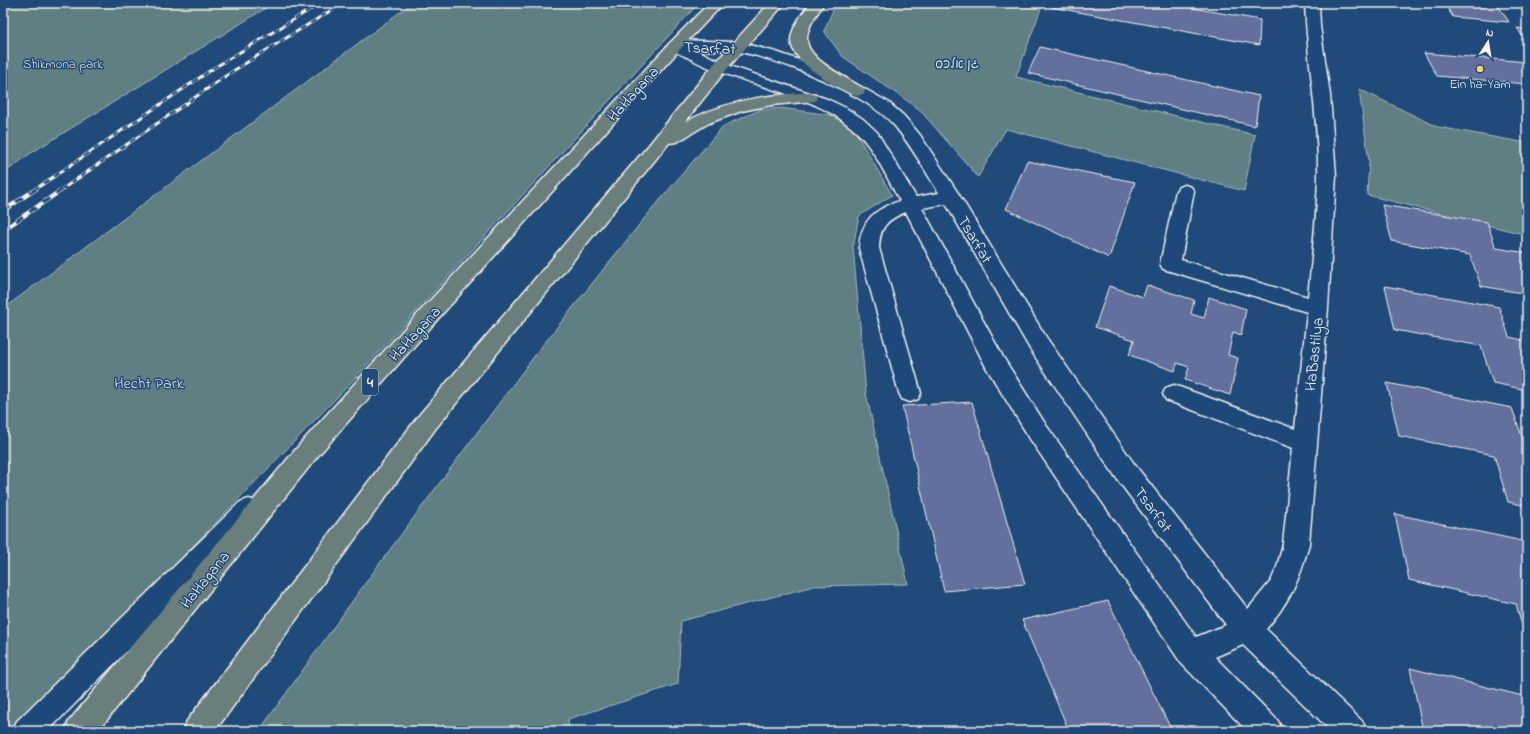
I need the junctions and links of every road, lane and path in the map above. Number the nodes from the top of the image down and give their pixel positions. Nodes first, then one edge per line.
1 (718, 3) edge
2 (778, 3) edge
3 (817, 3) edge
4 (1312, 3) edge
5 (676, 45) junction
6 (738, 47) junction
7 (720, 67) junction
8 (858, 91) junction
9 (809, 98) junction
10 (654, 150) junction
11 (1185, 191) dead end
12 (951, 197) junction
13 (910, 203) junction
14 (1318, 308) junction
15 (910, 393) dead end
16 (1174, 394) dead end
17 (1304, 442) junction
18 (309, 450) junction
19 (1247, 630) junction
20 (1192, 653) junction
21 (27, 731) edge
22 (79, 731) edge
23 (197, 731) edge
24 (1268, 731) edge
25 (1352, 731) edge

1 - 5 highway, HaHagana / 4
2 - 6 highway
3 - 8 highway
4 - 14 street, HaBastilya
5 - 6 street, Tsarfat
5 - 7 street, Tsarfat
5 - 18 highway, HaHagana / 4
6 - 7 highway
6 - 8 street, Tsarfat
7 - 9 street, Tsarfat
7 - 10 highway
8 - 12 street, Tsarfat
9 - 10 highway
9 - 13 street, Tsarfat
10 - 23 highway
11 - 14 street
12 - 13 street
12 - 19 street, Tsarfat
13 - 15 street
13 - 20 street, Tsarfat
14 - 17 street, HaBastilya
16 - 17 street
17 - 19 street, HaBastilya
18 - 21 street
18 - 22 highway, HaHagana / 4
19 - 20 street, HaBastilya
19 - 25 street, Tsarfat
20 - 24 street, Tsarfat

